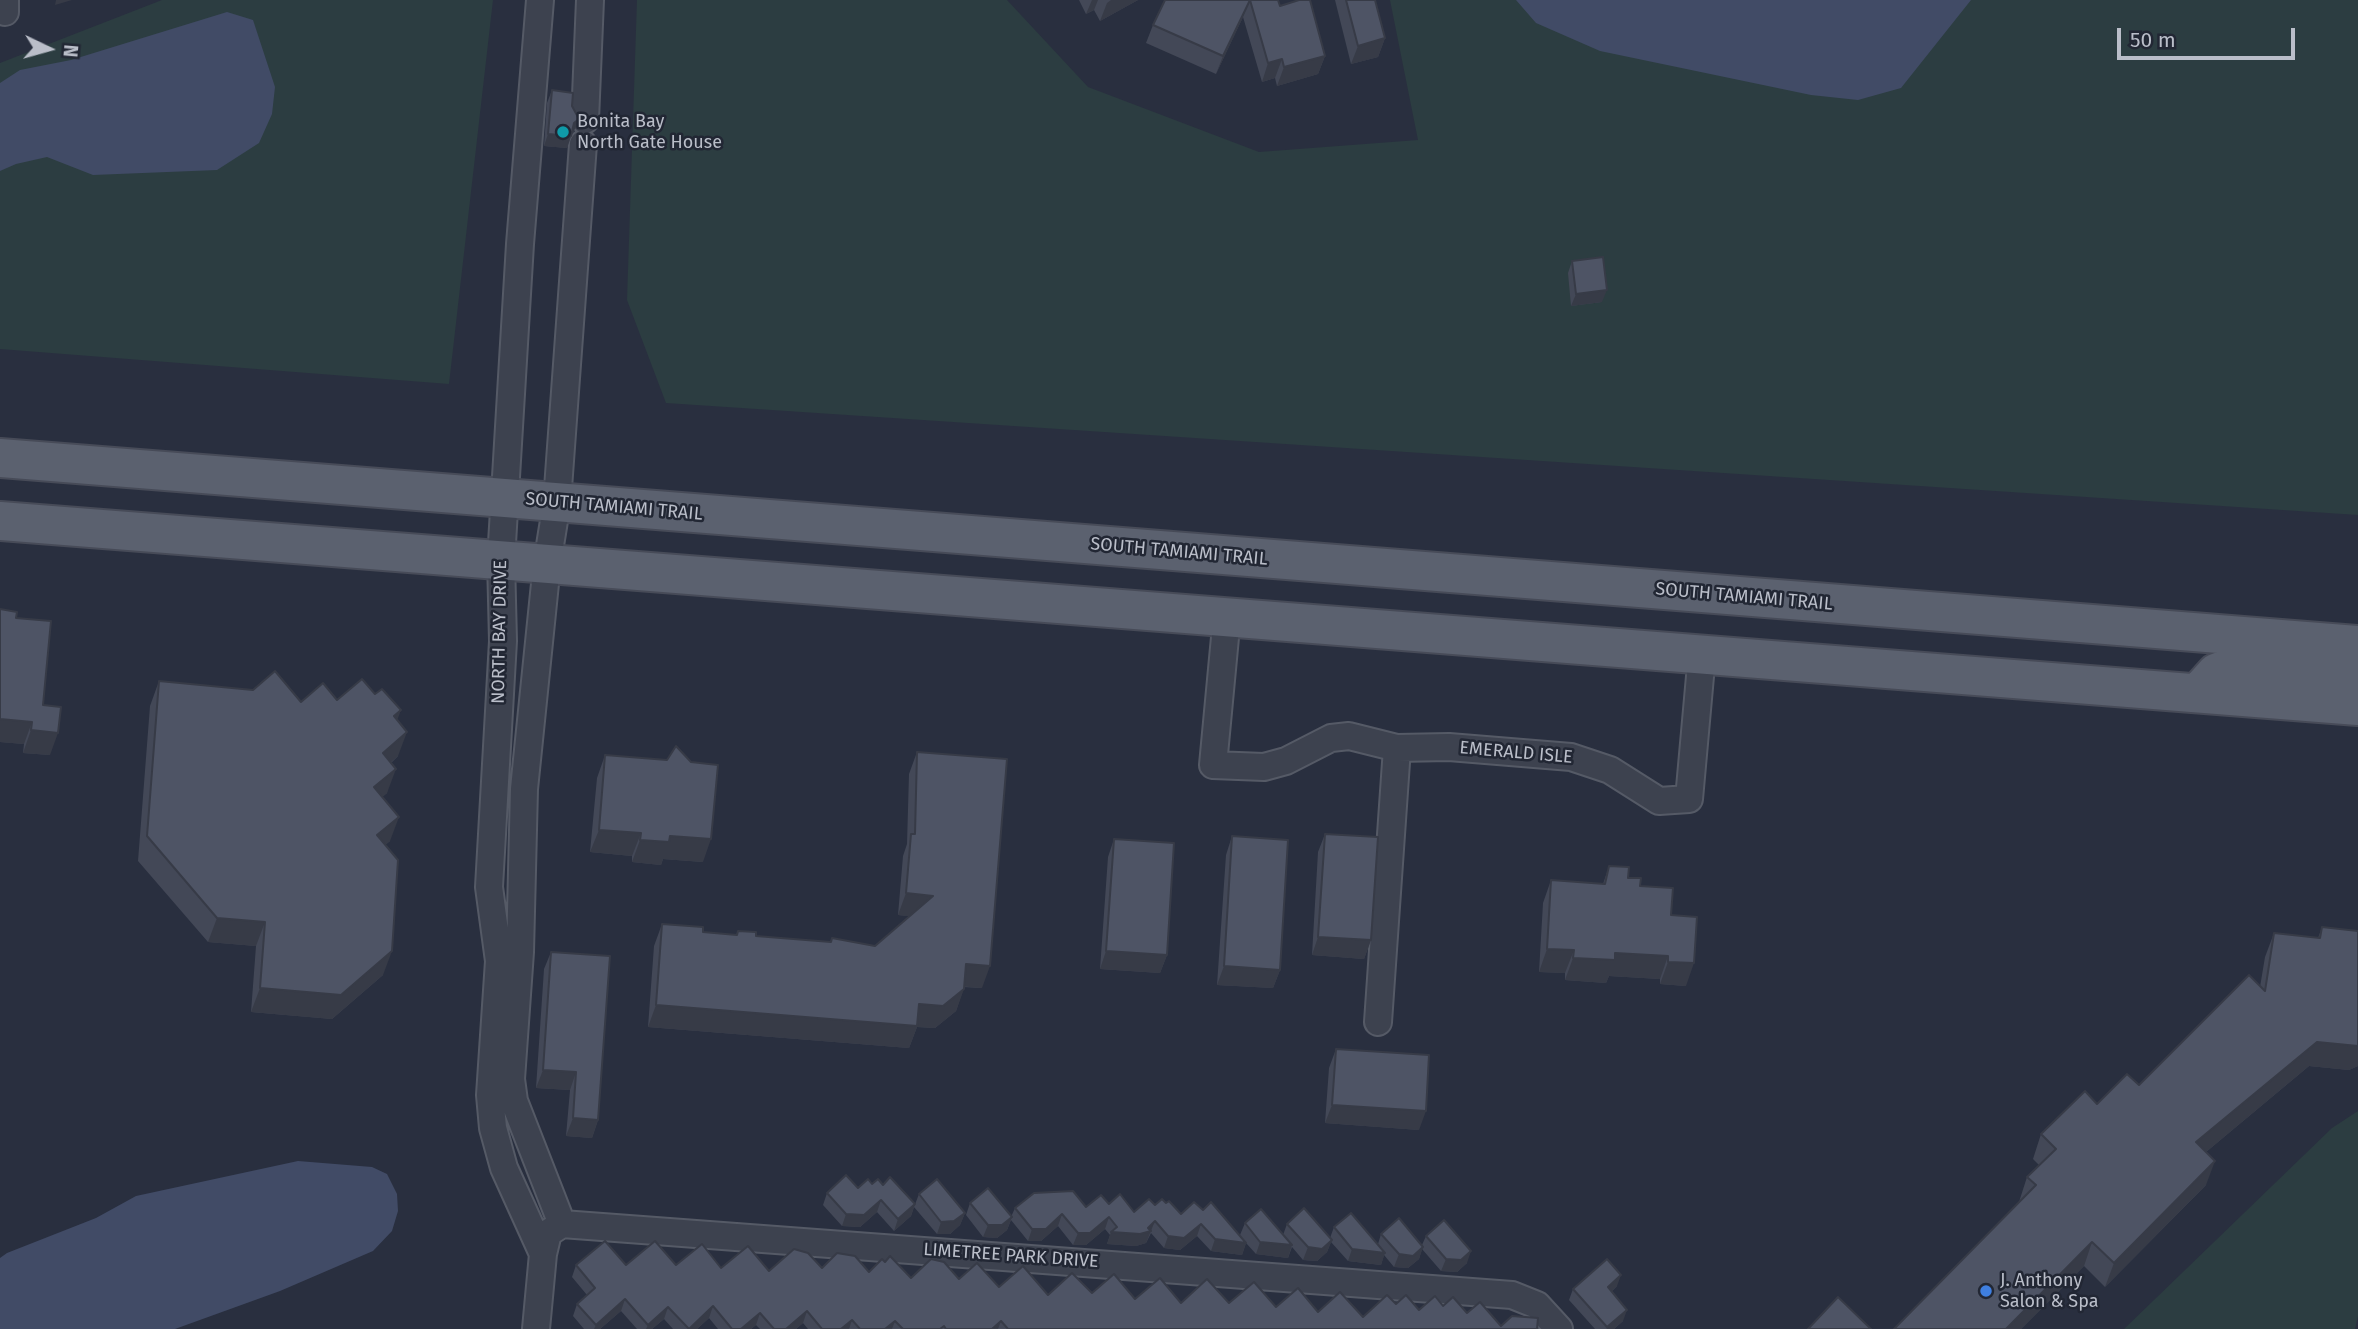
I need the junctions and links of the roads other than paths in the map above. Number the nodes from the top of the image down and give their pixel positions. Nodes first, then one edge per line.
1 (540, 0) edge
2 (590, 0) edge
3 (0, 458) edge
4 (505, 499) junction
5 (557, 502) junction
6 (0, 521) edge
7 (500, 561) junction
8 (547, 564) junction
9 (1227, 616) junction
10 (2358, 645) edge
11 (1702, 654) junction
12 (2358, 674) edge
13 (2198, 693) junction
14 (2358, 706) edge
15 (1397, 748) junction
16 (1378, 1022) dead end
17 (533, 1148) junction
18 (502, 1158) junction
19 (562, 1224) junction
20 (542, 1254) junction
21 (536, 1329) edge
22 (1559, 1329) edge

1 - 4 street, NORTH BAY DRIVE
2 - 5 street, NORTH BAY DRIVE
3 - 4 main road, SOUTH TAMIAMI TRAIL
4 - 5 main road, SOUTH TAMIAMI TRAIL
4 - 7 street, NORTH BAY DRIVE
5 - 8 street, NORTH BAY DRIVE
5 - 10 main road, SOUTH TAMIAMI TRAIL
6 - 7 main road
7 - 8 main road
7 - 18 street, NORTH BAY DRIVE
8 - 9 main road
8 - 17 street, NORTH BAY DRIVE
9 - 11 main road
9 - 15 street, EMERALD ISLE
11 - 13 main road
11 - 15 street, EMERALD ISLE
12 - 13 main road
13 - 14 main road
15 - 16 street
17 - 18 street
17 - 19 street, NORTH BAY DRIVE
18 - 20 street, NORTH BAY DRIVE
19 - 20 street
19 - 22 street, LIMETREE PARK DRIVE
20 - 21 street

